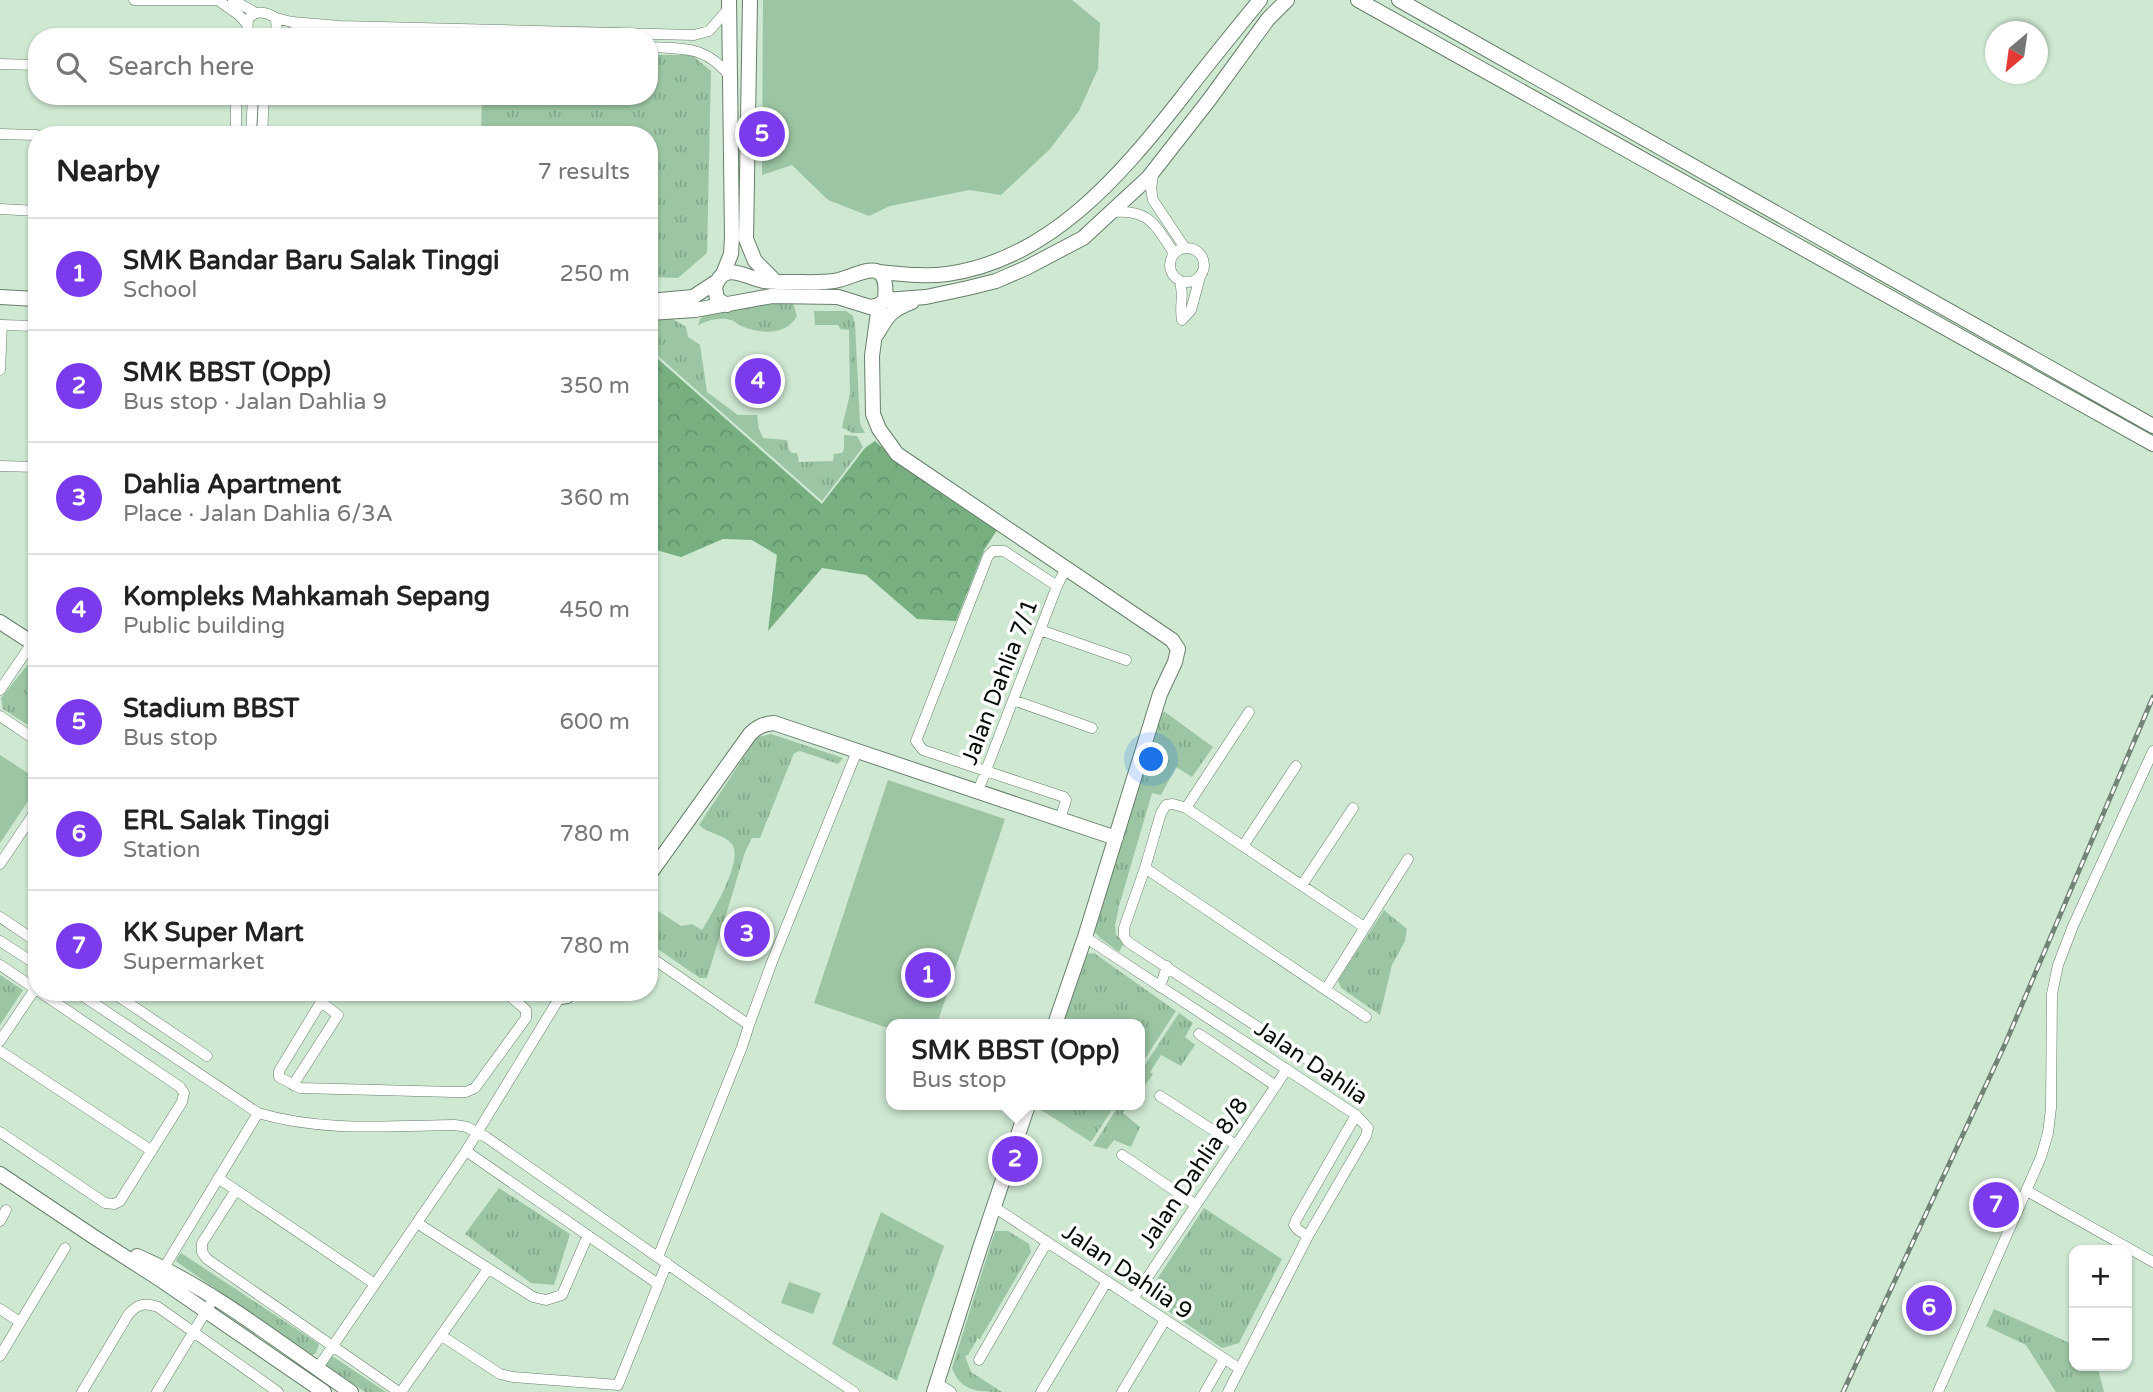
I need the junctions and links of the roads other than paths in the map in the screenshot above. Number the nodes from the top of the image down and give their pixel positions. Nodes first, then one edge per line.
1 (134, 0) edge
2 (220, 0) edge
3 (233, 0) edge
4 (750, 0) edge
5 (1260, 0) edge
6 (1287, 0) edge
7 (1358, 0) edge
8 (1399, 0) edge
9 (729, 4) edge
10 (256, 13) junction
11 (276, 18) junction
12 (247, 24) junction
13 (247, 28) edge
14 (278, 28) edge
15 (419, 28) edge
16 (658, 34) edge
17 (658, 47) edge
18 (0, 64) edge
19 (28, 65) edge
20 (731, 78) junction
21 (236, 105) edge
22 (253, 105) edge
23 (264, 105) edge
24 (236, 126) edge
25 (251, 126) edge
26 (262, 126) edge
27 (0, 134) edge
28 (28, 135) edge
29 (1154, 170) junction
30 (0, 209) edge
31 (28, 211) edge
32 (1112, 212) junction
33 (1185, 248) junction
34 (1174, 253) junction
35 (878, 272) junction
36 (1200, 277) junction
37 (719, 278) junction
38 (1179, 280) junction
39 (776, 282) junction
40 (0, 288) edge
41 (28, 289) edge
42 (0, 297) edge
43 (926, 297) junction
44 (28, 299) edge
45 (658, 300) edge
46 (882, 302) junction
47 (856, 304) junction
48 (727, 305) junction
49 (658, 312) edge
50 (1, 325) edge
51 (28, 326) edge
52 (874, 339) junction
53 (872, 356) junction
54 (0, 370) edge
55 (2153, 426) edge
56 (2153, 444) edge
57 (0, 466) edge
58 (28, 467) edge
59 (1066, 568) junction
60 (1057, 586) junction
61 (0, 622) edge
62 (1040, 631) junction
63 (28, 640) edge
64 (28, 652) edge
65 (1125, 660) dead end
66 (0, 690) edge
67 (1013, 700) junction
68 (1249, 712) dead end
69 (0, 716) edge
70 (1093, 728) dead end
71 (28, 735) edge
72 (857, 751) junction
73 (2153, 751) edge
74 (1296, 766) dead end
75 (986, 770) junction
76 (978, 791) junction
77 (1186, 808) junction
78 (1353, 808) dead end
79 (1060, 819) junction
80 (28, 822) edge
81 (1116, 838) junction
82 (1243, 846) junction
83 (1408, 859) dead end
84 (658, 862) edge
85 (0, 864) edge
86 (1145, 868) junction
87 (1301, 885) junction
88 (0, 917) edge
89 (1364, 927) junction
90 (28, 936) edge
91 (1085, 937) junction
92 (0, 941) edge
93 (28, 959) edge
94 (658, 962) edge
95 (0, 965) edge
96 (1167, 966) junction
97 (28, 984) edge
98 (1160, 987) junction
99 (1326, 989) junction
100 (29, 1001) edge
101 (53, 1001) edge
102 (91, 1001) edge
103 (125, 1001) edge
104 (516, 1001) edge
105 (555, 1001) edge
106 (321, 1002) joint
107 (1366, 1017) dead end
108 (1057, 1019) edge
109 (1214, 1022) junction
110 (749, 1025) junction
111 (0, 1041) edge
112 (0, 1051) edge
113 (207, 1056) dead end
114 (1287, 1069) junction
115 (293, 1085) junction
116 (1276, 1086) junction
117 (1357, 1091) dead end
118 (1160, 1096) dead end
119 (1026, 1110) edge
120 (258, 1112) junction
121 (1356, 1115) junction
122 (0, 1132) edge
123 (476, 1132) junction
124 (1236, 1145) junction
125 (152, 1151) junction
126 (466, 1151) junction
127 (1122, 1155) dead end
128 (0, 1174) edge
129 (218, 1178) junction
130 (236, 1190) junction
131 (2027, 1191) junction
132 (1196, 1205) junction
133 (994, 1207) junction
134 (6, 1210) dead end
135 (0, 1221) edge
136 (417, 1223) junction
137 (588, 1236) junction
138 (1308, 1236) junction
139 (1047, 1242) junction
140 (65, 1248) dead end
141 (662, 1260) junction
142 (2153, 1262) edge
143 (488, 1269) junction
144 (161, 1273) junction
145 (1107, 1281) junction
146 (375, 1284) junction
147 (658, 1284) junction
148 (1133, 1299) junction
149 (210, 1304) junction
150 (0, 1309) edge
151 (1165, 1320) junction
152 (20, 1322) junction
153 (194, 1333) junction
154 (442, 1336) junction
155 (333, 1346) junction
156 (0, 1356) edge
157 (1224, 1359) junction
158 (979, 1360) dead end
159 (317, 1369) junction
160 (1240, 1369) junction
161 (936, 1387) edge
162 (161, 1391) edge
163 (82, 1392) edge
164 (278, 1392) edge
165 (324, 1392) edge
166 (351, 1392) edge
167 (400, 1392) edge
168 (854, 1392) edge
169 (951, 1392) edge
170 (1041, 1392) edge
171 (1122, 1392) edge
172 (1205, 1392) edge
173 (1228, 1392) edge
174 (1938, 1392) edge

1 - 2 street
2 - 12 street
3 - 10 street
4 - 39 street
5 - 35 street
6 - 29 street
7 - 56 street
8 - 55 street
9 - 16 street
9 - 20 street
10 - 11 street
10 - 12 street
11 - 14 street
11 - 15 street
12 - 13 street
17 - 20 street
18 - 19 street
20 - 37 street
21 - 24 street
22 - 25 street
23 - 26 street
27 - 28 street
29 - 32 street
29 - 33 street
30 - 31 street
32 - 34 street
32 - 43 street
33 - 34 street
33 - 36 street
34 - 38 street
35 - 39 street
35 - 46 street
36 - 38 street
36 - 38 street
37 - 39 street
37 - 45 street
37 - 48 street
40 - 41 street
42 - 44 street
43 - 46 street
43 - 52 street
46 - 47 street
46 - 52 street
47 - 48 street
47 - 53 street
48 - 49 street
50 - 51 street
50 - 54 street
52 - 53 street
53 - 59 street
57 - 58 street
59 - 60 street, Jalan Dahlia 7/1
59 - 81 street
60 - 62 street, Jalan Dahlia 7/1
60 - 75 street
61 - 63 street
62 - 65 street
62 - 67 street, Jalan Dahlia 7/1
64 - 66 street
67 - 70 street
67 - 75 street, Jalan Dahlia 7/1
68 - 77 street
69 - 71 street
72 - 76 street
72 - 84 street
72 - 110 street
73 - 131 street
74 - 82 street
75 - 76 street, Jalan Dahlia 7/1
75 - 79 street
76 - 79 street
77 - 82 street
77 - 86 street
78 - 87 street
79 - 81 street
80 - 85 street
81 - 91 street
82 - 87 street
83 - 89 street
86 - 96 street
86 - 99 street
87 - 89 street
88 - 90 street
89 - 99 street
91 - 98 street, Jalan Dahlia
91 - 108 street
92 - 93 street
94 - 110 street
95 - 97 street
96 - 98 street
96 - 117 street
98 - 109 street, Jalan Dahlia
99 - 107 street
100 - 111 street
101 - 125 street
102 - 120 street
103 - 113 street
104 - 115 street
105 - 123 street
106 - 115 street
106 - 115 street
109 - 114 street, Jalan Dahlia
109 - 116 street
110 - 141 street
112 - 125 street
114 - 116 street, Jalan Dahlia 8/8
114 - 121 street, Jalan Dahlia
116 - 124 street, Jalan Dahlia 8/8
118 - 124 street
119 - 133 street
120 - 123 street
120 - 129 street
121 - 138 street, Jalan Dahlia
121 - 138 street
122 - 125 street
123 - 126 street
123 - 141 street
124 - 132 street, Jalan Dahlia 8/8
126 - 136 street
126 - 137 street
127 - 132 street
128 - 144 street
129 - 130 street
129 - 144 street
130 - 146 street
130 - 155 street
131 - 142 street
131 - 174 street
132 - 148 street, Jalan Dahlia 8/8
133 - 139 street, Jalan Dahlia 9
133 - 161 street
134 - 135 street
136 - 143 street
136 - 146 street
137 - 143 street
137 - 147 street
138 - 160 street, Jalan Dahlia
139 - 145 street, Jalan Dahlia 9
139 - 158 street
140 - 152 street
141 - 147 street
141 - 168 street
143 - 154 street
144 - 149 street
145 - 148 street, Jalan Dahlia 9
145 - 170 street
146 - 155 street
147 - 154 street
148 - 151 street, Jalan Dahlia 9
149 - 153 street
149 - 159 street
149 - 165 street
150 - 152 street
151 - 157 street, Jalan Dahlia 9
151 - 171 street
152 - 156 street
153 - 162 street
153 - 163 street
153 - 164 street
154 - 167 street
155 - 159 street
155 - 167 street
157 - 160 street, Jalan Dahlia 9
157 - 172 street
159 - 166 street
160 - 173 street, Jalan Dahlia
161 - 169 street

